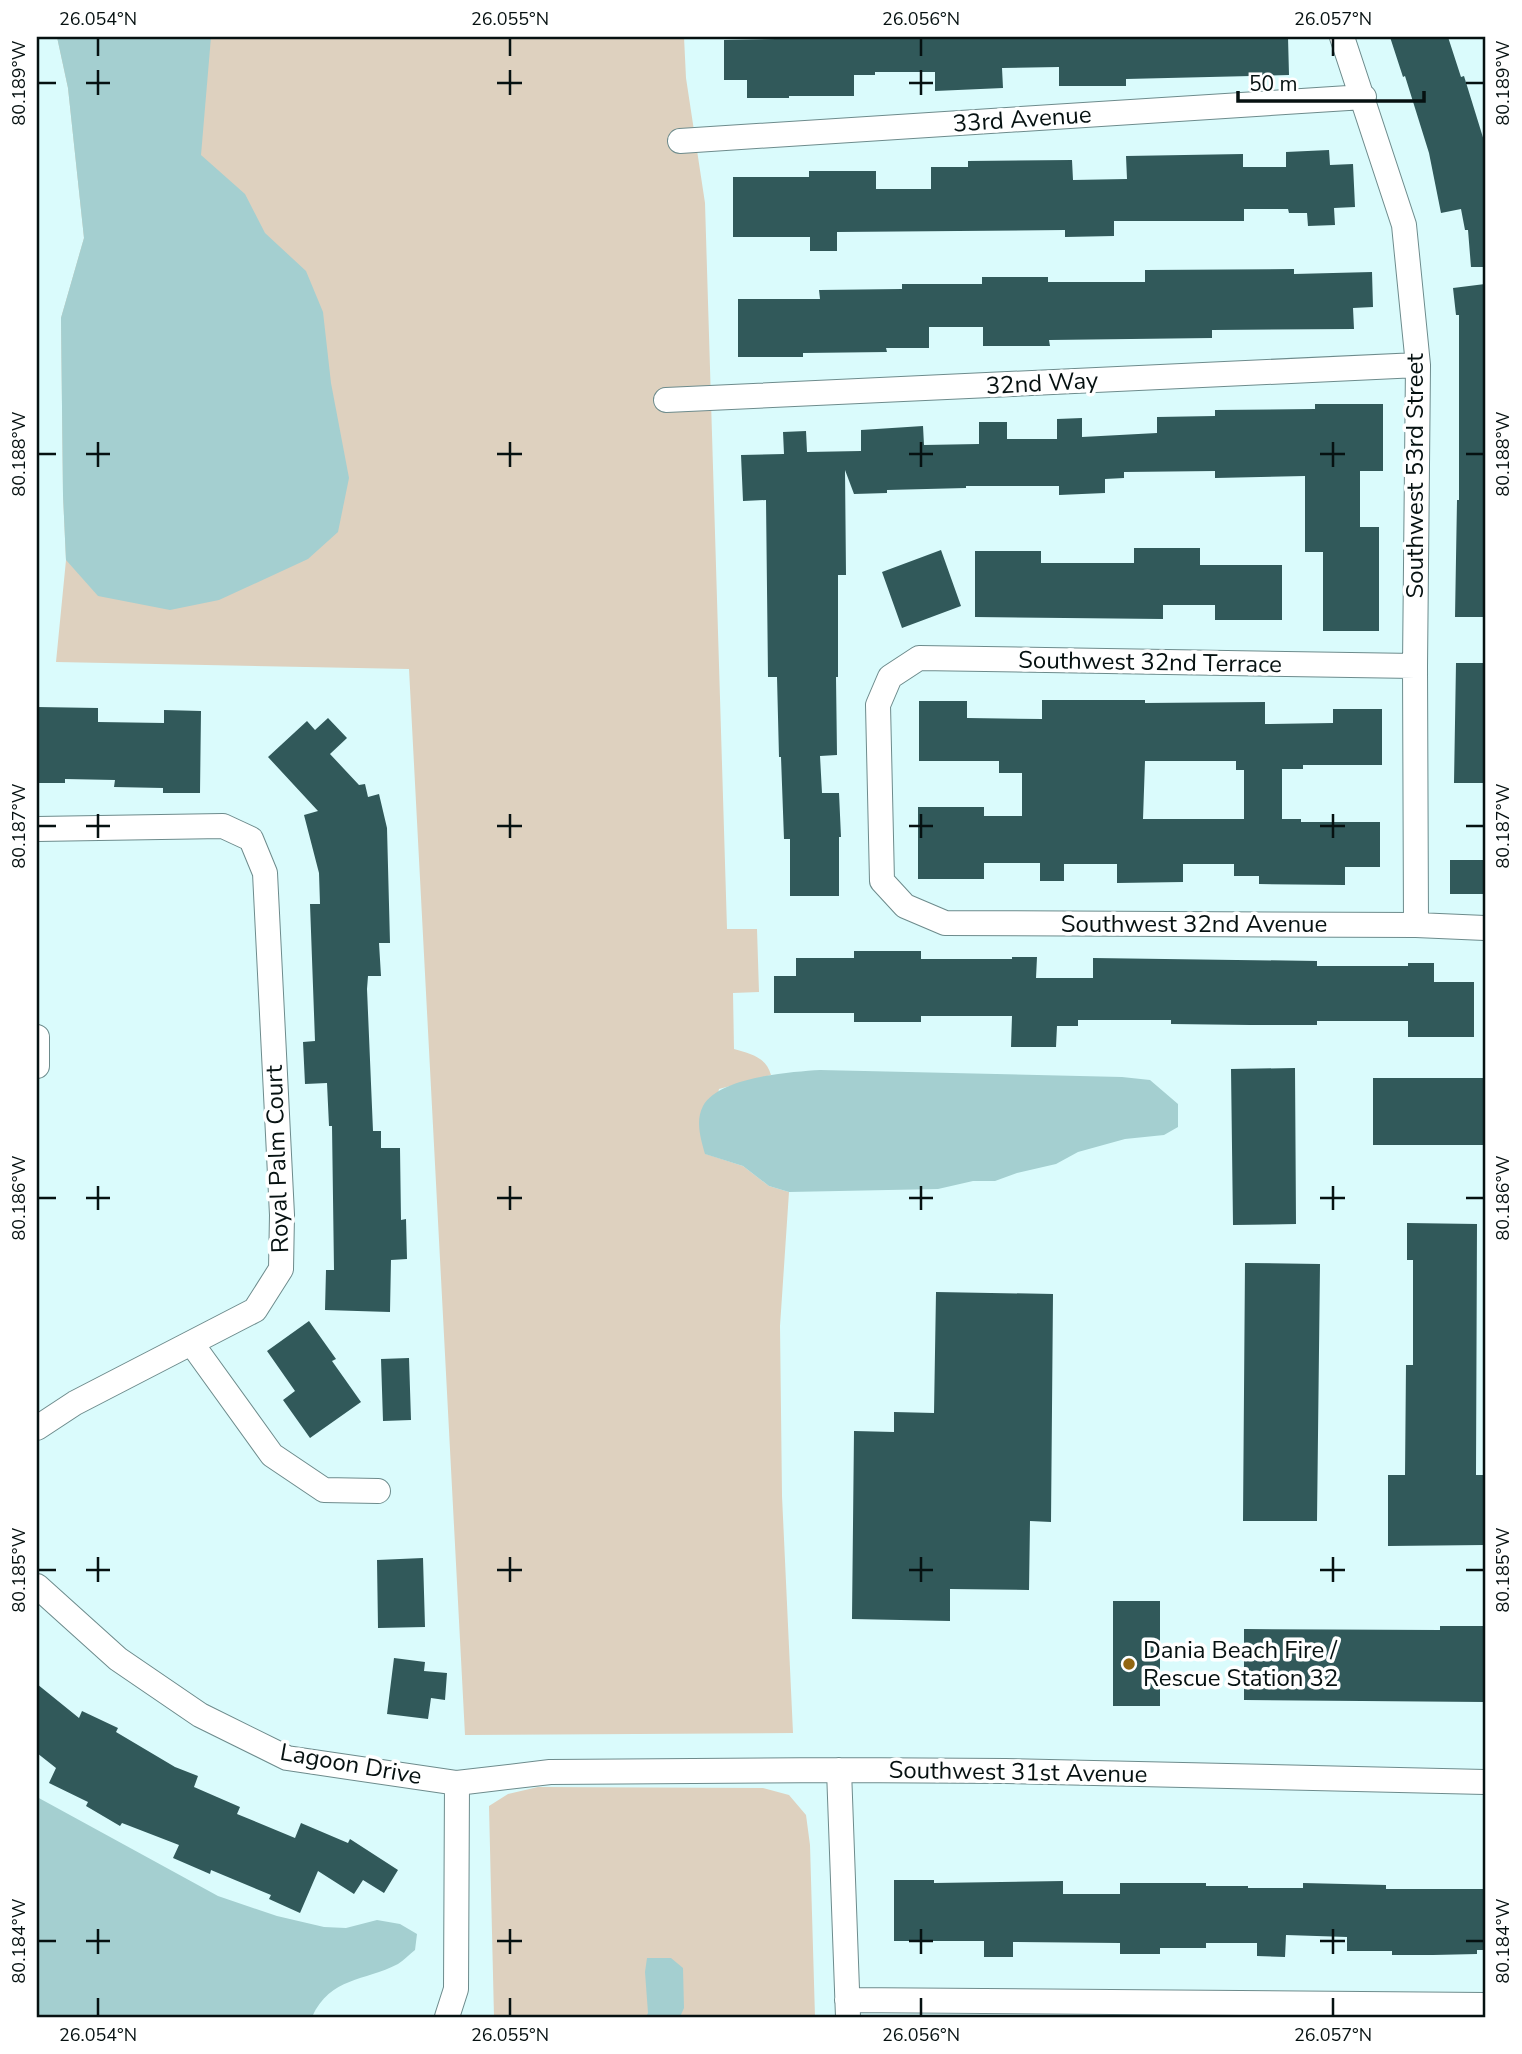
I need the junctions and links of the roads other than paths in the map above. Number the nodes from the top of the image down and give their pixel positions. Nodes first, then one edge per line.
1 (1342, 37) edge
2 (1364, 97) junction
3 (680, 141) dead end
4 (1418, 365) junction
5 (666, 400) dead end
6 (1415, 666) junction
7 (37, 829) edge
8 (905, 906) joint
9 (1416, 925) junction
10 (1485, 928) edge
11 (37, 1037) edge
12 (37, 1066) edge
13 (192, 1344) junction
14 (37, 1428) edge
15 (378, 1491) dead end
16 (37, 1586) edge
17 (839, 1770) junction
18 (550, 1772) joint
19 (1485, 1782) edge
20 (457, 1783) junction
21 (848, 2009) edge
22 (1483, 2009) edge
23 (1220, 2010) edge
24 (447, 2017) edge

1 - 2 street, Southwest 53rd Street
2 - 3 street, 33rd Avenue
2 - 4 street, Southwest 53rd Street
4 - 5 street, 32nd Way
4 - 6 street, Southwest 53rd Street
6 - 8 street, Southwest 32nd Terrace
6 - 9 street, Southwest 53rd Street
7 - 13 street, Royal Palm Court
8 - 9 street, Southwest 32nd Avenue
9 - 10 street, Southwest 32nd Avenue
11 - 12 street
13 - 14 street, Royal Palm Court
13 - 15 street
16 - 20 street, Lagoon Drive
17 - 18 street, Southwest 31st Avenue
17 - 19 street, Southwest 31st Avenue
17 - 21 street
18 - 20 street, Lagoon Drive
20 - 24 street
21 - 23 street
22 - 23 street

